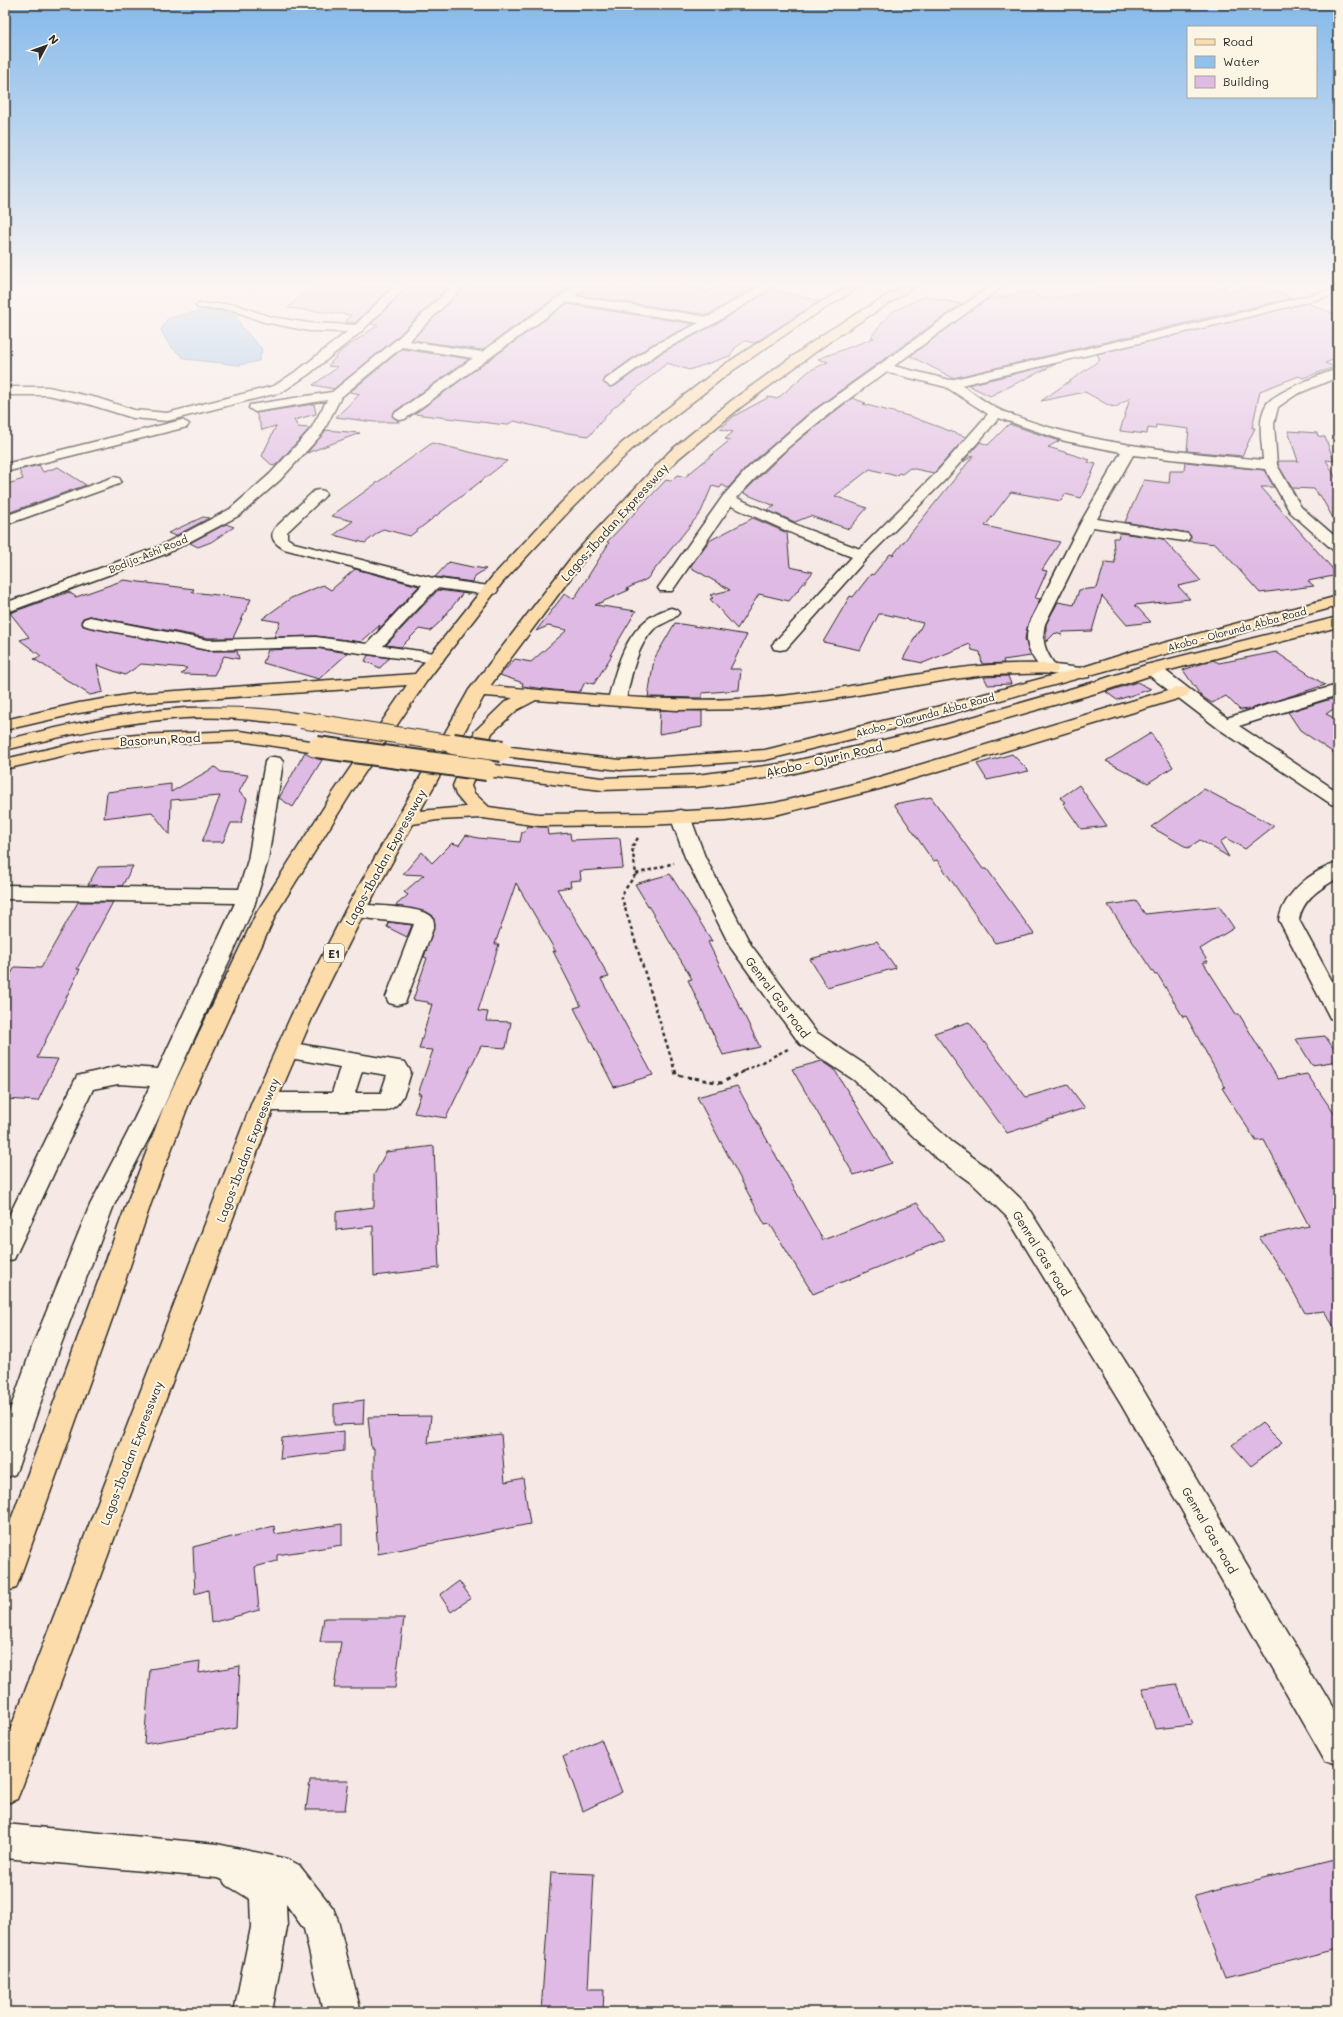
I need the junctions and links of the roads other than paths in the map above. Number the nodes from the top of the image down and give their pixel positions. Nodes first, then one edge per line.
1 (292, 380) edge
2 (354, 380) edge
3 (450, 380) edge
4 (613, 380) edge
5 (712, 380) edge
6 (767, 380) edge
7 (868, 380) edge
8 (935, 380) edge
9 (967, 380) edge
10 (1321, 380) edge
11 (610, 382) dead end
12 (950, 384) junction
13 (5, 391) edge
14 (336, 395) junction
15 (996, 413) junction
16 (400, 416) dead end
17 (1129, 450) junction
18 (1270, 465) junction
19 (5, 468) edge
20 (114, 481) dead end
21 (319, 494) dead end
22 (728, 499) junction
23 (5, 521) edge
24 (1088, 522) junction
25 (1183, 537) dead end
26 (1338, 547) edge
27 (862, 555) junction
28 (433, 583) junction
29 (666, 588) dead end
30 (490, 590) junction
31 (1338, 601) edge
32 (5, 608) edge
33 (671, 613) dead end
34 (90, 622) dead end
35 (1338, 622) edge
36 (780, 645) dead end
37 (370, 650) junction
38 (436, 658) junction
39 (1050, 669) junction
40 (1152, 669) junction
41 (1083, 673) junction
42 (420, 679) junction
43 (478, 690) junction
44 (1338, 690) edge
45 (1181, 692) junction
46 (535, 694) junction
47 (617, 700) junction
48 (301, 720) joint
49 (5, 725) edge
50 (1225, 725) junction
51 (5, 745) edge
52 (317, 747) joint
53 (274, 762) dead end
54 (5, 764) edge
55 (1338, 800) edge
56 (484, 812) junction
57 (680, 816) junction
58 (405, 819) junction
59 (1338, 869) edge
60 (5, 892) edge
61 (246, 896) junction
62 (355, 911) junction
63 (397, 997) dead end
64 (1338, 1012) edge
65 (287, 1050) junction
66 (353, 1061) junction
67 (164, 1078) junction
68 (341, 1101) junction
69 (264, 1102) junction
70 (5, 1251) edge
71 (5, 1464) edge
72 (5, 1576) edge
73 (1338, 1750) edge
74 (5, 1787) edge
75 (5, 1841) edge
76 (217, 1861) junction
77 (253, 2012) edge
78 (342, 2012) edge

1 - 13 street
2 - 14 street, Bodija-Ashi Road
3 - 16 street
4 - 11 street
5 - 30 main road
6 - 43 main road, Lagos-Ibadan Expressway / E1
7 - 22 street
8 - 12 street
9 - 12 street
10 - 18 street
12 - 15 street
14 - 19 street
14 - 32 street, Bodija-Ashi Road
15 - 17 street
15 - 27 street
17 - 18 street
17 - 24 street
18 - 26 street
20 - 23 street
21 - 28 street
22 - 27 street
22 - 29 street
24 - 25 street
24 - 39 street
27 - 36 street
28 - 30 street
28 - 37 street
30 - 38 main road
31 - 41 main road, Akobo - Olorunda Abba Road
33 - 47 street
34 - 37 street
35 - 40 main road, Akobo - Olorunda Abba Road
37 - 38 street
38 - 42 main road
39 - 41 street
39 - 47 main road
40 - 45 street
40 - 52 main road, Akobo - Ojurin Road, bridge
41 - 48 main road, Akobo - Olorunda Abba Road, bridge
42 - 49 main road
42 - 72 main road
43 - 46 main road
43 - 58 main road, Lagos-Ibadan Expressway / E1
44 - 50 street
45 - 50 street
45 - 57 main road
46 - 47 main road
46 - 56 main road
48 - 51 main road, Basorun Road
50 - 55 street
52 - 54 main road, Basorun Road
53 - 61 street
56 - 57 main road
56 - 58 main road
57 - 73 street, Genral Gas road
58 - 62 main road, Lagos-Ibadan Expressway / E1
59 - 64 street
60 - 61 street
61 - 67 street
62 - 63 street
62 - 65 main road, Lagos-Ibadan Expressway / E1
65 - 66 street
65 - 69 main road, Lagos-Ibadan Expressway / E1
66 - 68 street
66 - 68 street
67 - 70 street
67 - 71 street
68 - 69 street
69 - 74 main road, Lagos-Ibadan Expressway / E1
75 - 76 street
76 - 77 street
76 - 78 street

